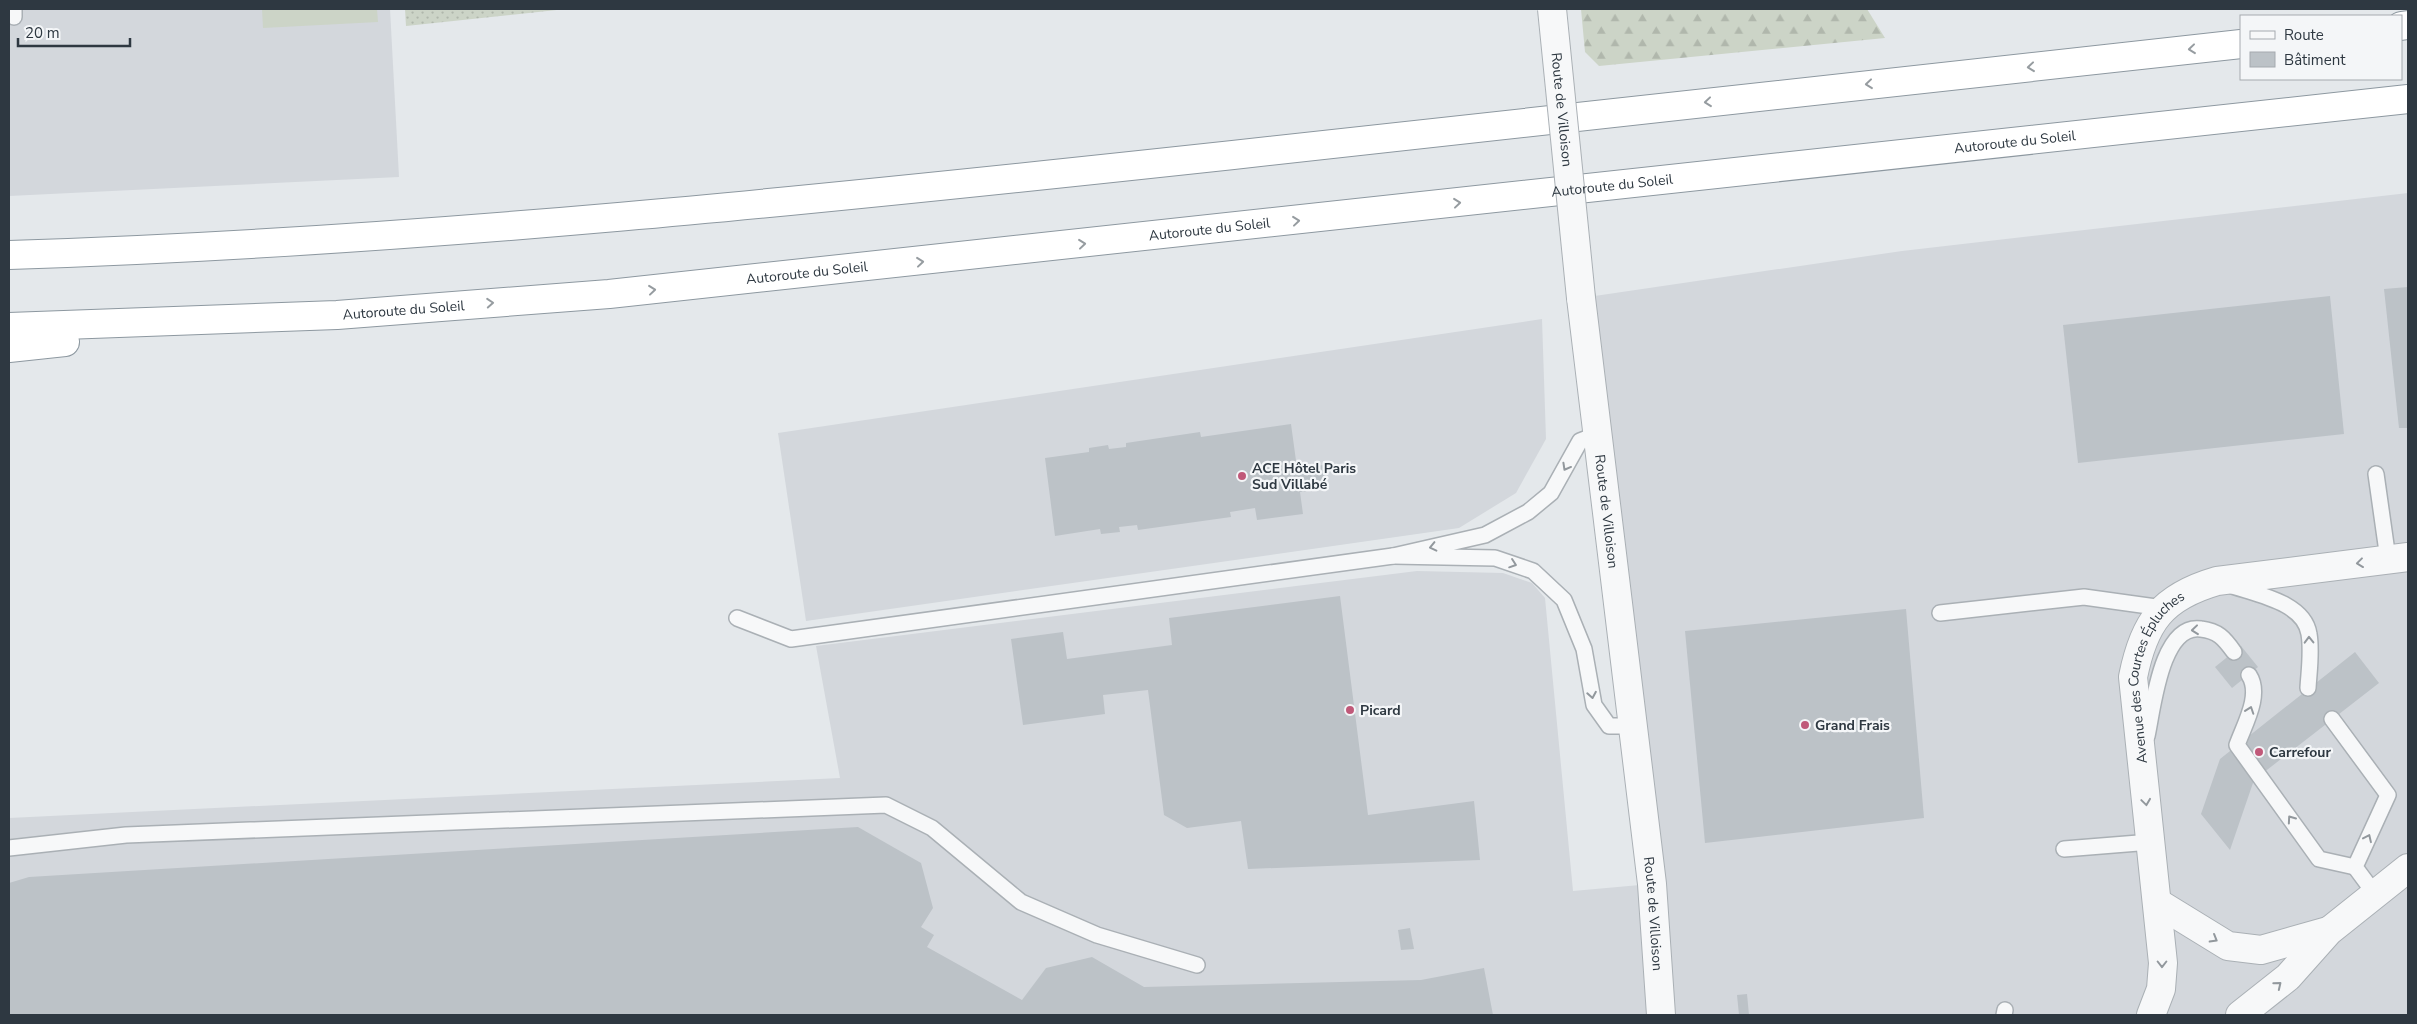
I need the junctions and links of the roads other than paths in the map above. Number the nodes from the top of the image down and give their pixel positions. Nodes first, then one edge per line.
1 (1552, 9) edge
2 (2240, 44) edge
3 (2408, 99) edge
4 (9, 256) edge
5 (337, 315) junction
6 (9, 327) edge
7 (9, 348) edge
8 (1598, 434) junction
9 (2376, 474) dead end
10 (1393, 556) junction
11 (2403, 558) edge
12 (2217, 581) junction
13 (2163, 608) junction
14 (1940, 613) dead end
15 (737, 618) dead end
16 (2234, 652) dead end
17 (2249, 675) dead end
18 (2308, 688) dead end
19 (2332, 719) dead end
20 (1633, 726) junction
21 (2141, 761) junction
22 (2152, 842) junction
23 (9, 848) edge
24 (2064, 849) dead end
25 (2355, 867) junction
26 (2408, 868) edge
27 (2375, 894) junction
28 (2158, 903) junction
29 (2329, 931) junction
30 (1197, 965) dead end
31 (1661, 1015) edge
32 (2151, 1015) edge
33 (2240, 1015) edge

1 - 8 street, Route de Villoison, bridge
2 -> 4 highway
5 -> 3 highway, Autoroute du Soleil
5 - 6 highway, Autoroute du Soleil
5 - 7 highway
8 -> 10 lane
8 - 20 street, Route de Villoison
9 - 11 lane
10 - 15 lane
10 -> 20 lane
11 -> 12 street, Avenue des Courtes Épluches
12 - 13 street, Avenue des Courtes Épluches
18 -> 12 lane
13 - 14 lane
13 - 21 street, Avenue des Courtes Épluches
16 -> 21 lane
25 -> 17 lane
25 -> 19 lane
20 - 31 street, Route de Villoison
21 -> 22 street, Avenue des Courtes Épluches
22 - 24 lane
22 - 28 street, Avenue des Courtes Épluches
23 - 30 lane
25 - 27 lane
26 - 27 street
27 - 29 street
28 -> 29 street
28 -> 32 street, Avenue des Courtes Épluches
33 -> 29 street

